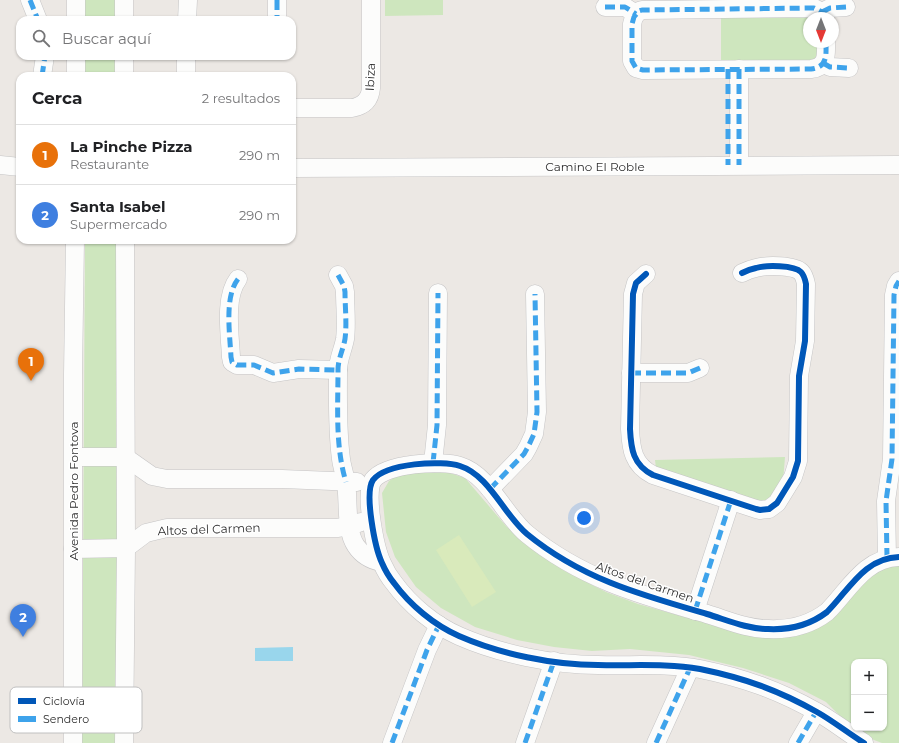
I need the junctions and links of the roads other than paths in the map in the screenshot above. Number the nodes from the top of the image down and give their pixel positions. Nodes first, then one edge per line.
1 (30, 0) edge
2 (76, 0) edge
3 (124, 0) edge
4 (188, 0) edge
5 (277, 0) edge
6 (371, 0) edge
7 (605, 7) dead end
8 (846, 7) dead end
9 (820, 12) edge
10 (827, 12) edge
11 (636, 14) junction
12 (36, 16) edge
13 (76, 16) edge
14 (124, 16) edge
15 (187, 16) edge
16 (277, 16) edge
17 (826, 48) edge
18 (44, 60) edge
19 (76, 60) edge
20 (124, 60) edge
21 (186, 60) edge
22 (823, 63) junction
23 (850, 68) dead end
24 (734, 70) junction
25 (43, 72) edge
26 (76, 72) edge
27 (124, 72) edge
28 (186, 72) edge
29 (296, 108) edge
30 (899, 164) edge
31 (0, 165) edge
32 (734, 165) junction
33 (16, 167) edge
34 (296, 168) edge
35 (75, 244) edge
36 (125, 244) edge
37 (646, 274) dead end
38 (742, 274) dead end
39 (338, 275) dead end
40 (238, 279) dead end
41 (899, 281) edge
42 (438, 293) dead end
43 (535, 294) dead end
44 (700, 368) dead end
45 (338, 370) junction
46 (631, 373) junction
47 (125, 456) junction
48 (74, 457) junction
49 (895, 459) edge
50 (433, 463) junction
51 (346, 482) junction
52 (372, 482) junction
53 (490, 489) junction
54 (731, 500) junction
55 (371, 518) junction
56 (350, 526) junction
57 (126, 548) junction
58 (74, 549) junction
59 (893, 557) edge
60 (382, 562) junction
61 (695, 611) junction
62 (439, 625) junction
63 (554, 661) junction
64 (690, 668) junction
65 (73, 687) edge
66 (125, 687) edge
67 (816, 712) junction
68 (73, 733) edge
69 (124, 733) edge
70 (73, 743) edge
71 (124, 743) edge
72 (392, 743) edge
73 (525, 743) edge
74 (656, 743) edge
75 (798, 743) edge
76 (864, 743) edge

1 - 12 street
2 - 13 street
3 - 14 street
4 - 15 street
5 - 16 street
6 - 29 street, Ibiza
7 - 11 street
8 - 10 street
9 - 11 street
11 - 24 street
17 - 22 street
18 - 25 street
19 - 26 street
20 - 27 street
21 - 28 street
22 - 23 street
22 - 24 street
24 - 32 street
30 - 32 street, Camino El Roble
31 - 33 street
32 - 34 street, Camino El Roble
35 - 48 street, Avenida Pedro Fontova
36 - 47 street
37 - 46 street
38 - 54 street
39 - 45 street
40 - 45 street
41 - 49 street
42 - 50 street
43 - 53 street
44 - 46 street
45 - 51 street
46 - 54 street
47 - 48 street
47 - 51 street
47 - 57 street
48 - 58 street, Avenida Pedro Fontova
49 - 59 street
50 - 52 street, Altos del Carmen
50 - 53 street, Altos del Carmen
51 - 52 street
51 - 56 street
52 - 55 street
53 - 61 street, Altos del Carmen
54 - 61 street
55 - 56 street, Altos del Carmen
55 - 60 street
56 - 57 street, Altos del Carmen
56 - 60 street
57 - 58 street
57 - 66 street
58 - 65 street, Avenida Pedro Fontova
59 - 61 street, Altos del Carmen
60 - 62 street
62 - 63 street
62 - 72 street
63 - 64 street
63 - 73 street
64 - 67 street
64 - 74 street
67 - 75 street
67 - 76 street
68 - 70 street, Avenida Pedro Fontova
69 - 71 street

